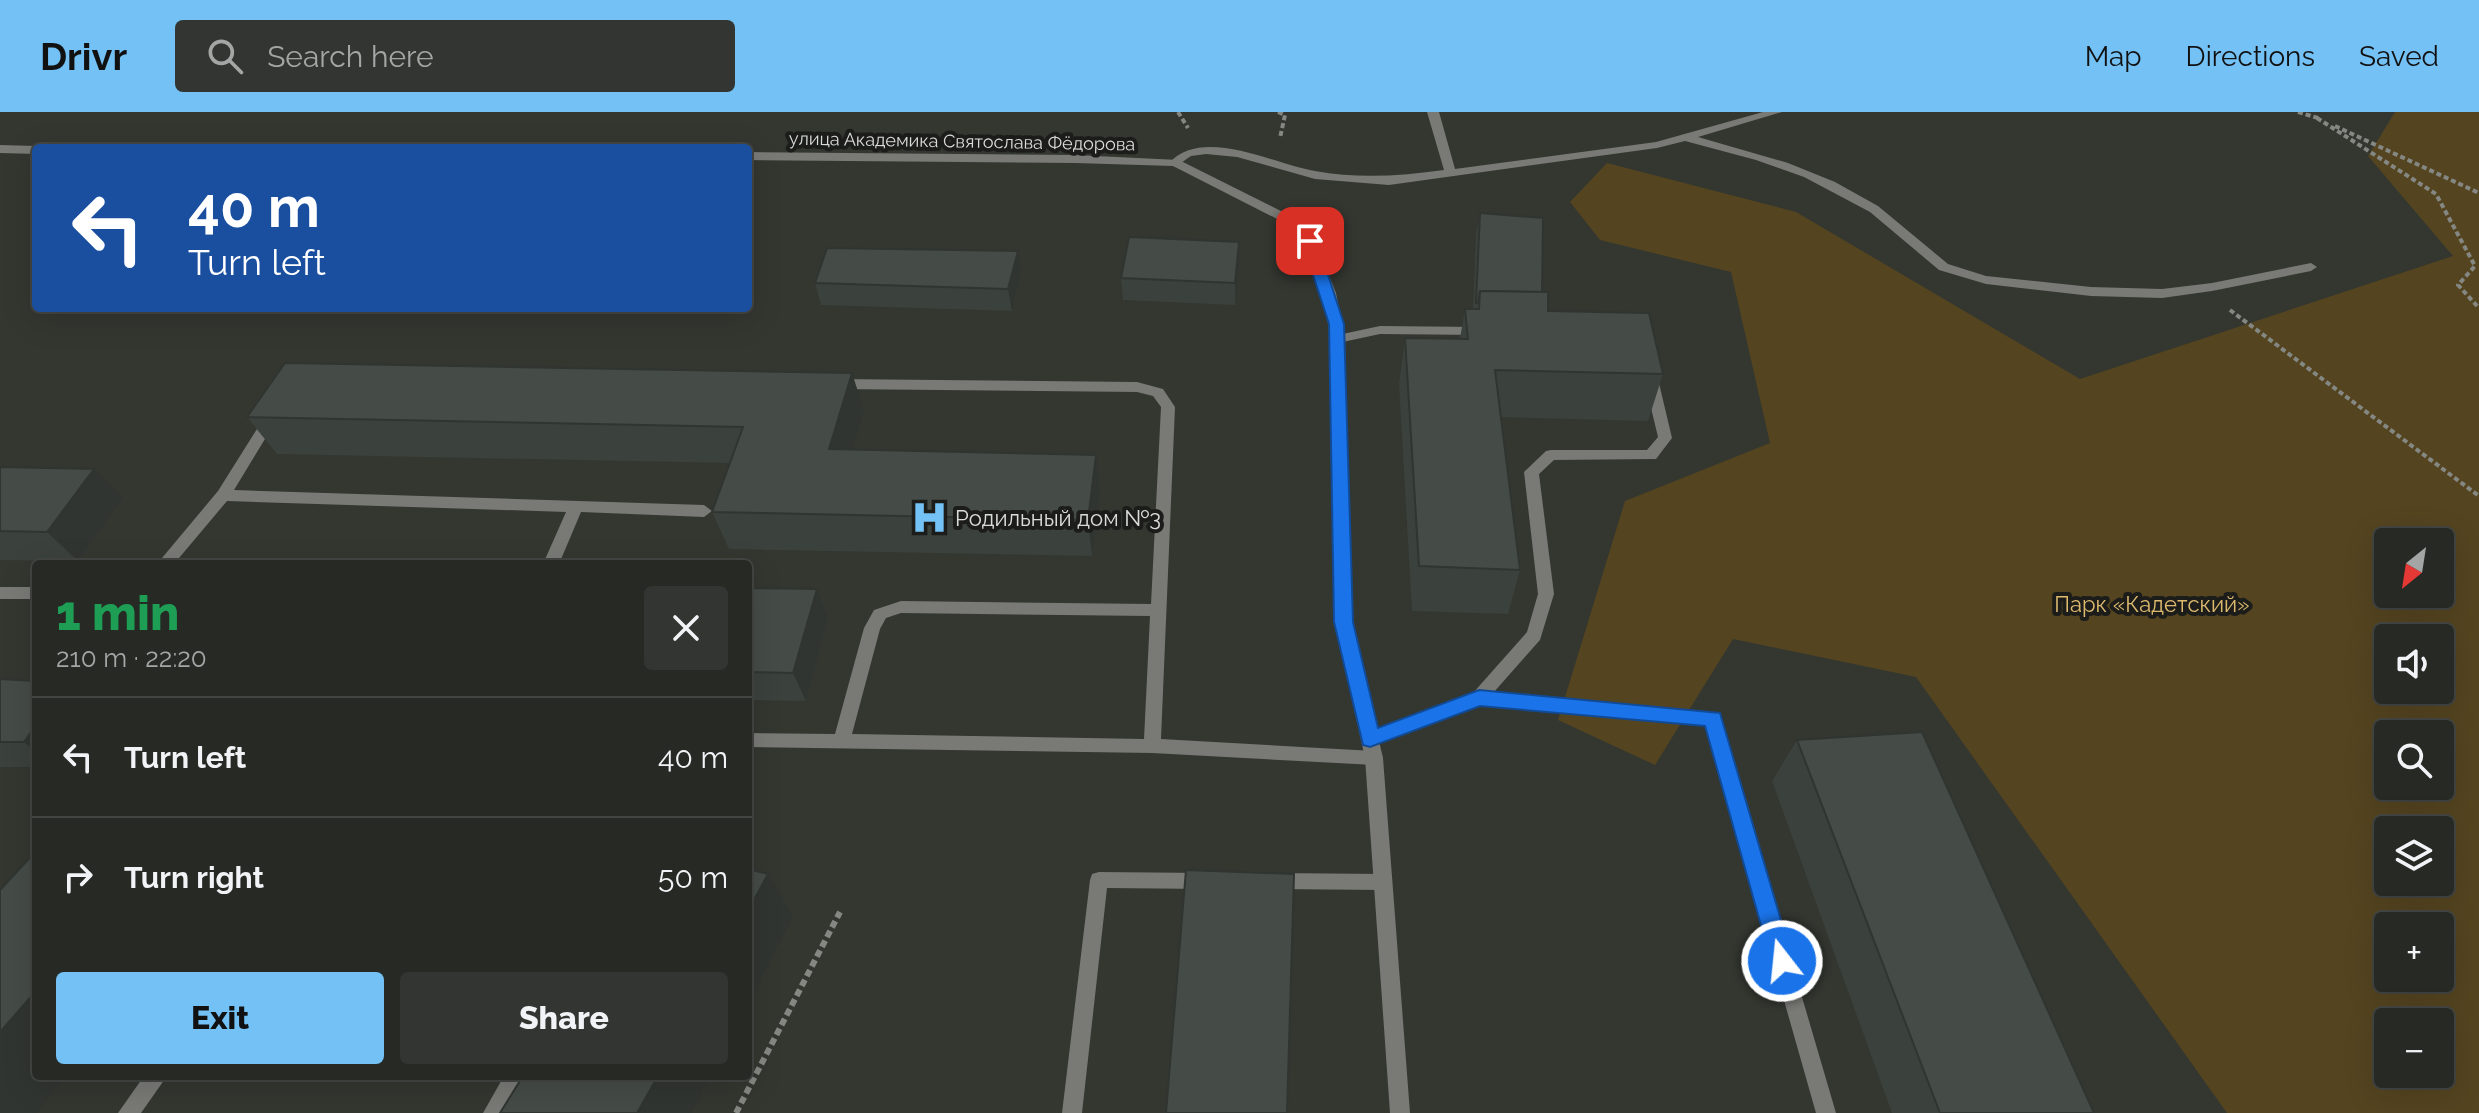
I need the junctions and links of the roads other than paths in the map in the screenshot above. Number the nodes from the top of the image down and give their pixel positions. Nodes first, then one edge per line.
1 (1433, 112) edge
2 (1776, 112) edge
3 (1687, 138) junction
4 (0, 149) edge
5 (32, 150) edge
6 (752, 156) edge
7 (1175, 163) junction
8 (1450, 172) junction
9 (2311, 267) dead end
10 (1489, 332) edge
11 (1338, 339) junction
12 (1647, 362) edge
13 (819, 384) edge
14 (279, 404) edge
15 (223, 495) junction
16 (575, 508) junction
17 (704, 511) dead end
18 (168, 560) edge
19 (553, 560) edge
20 (0, 593) edge
21 (32, 593) edge
22 (1158, 610) junction
23 (1479, 698) junction
24 (752, 740) edge
25 (842, 741) junction
26 (1152, 746) junction
27 (1372, 748) junction
28 (1225, 881) edge
29 (1257, 881) edge
30 (1383, 882) junction
31 (154, 1080) edge
32 (513, 1080) edge
33 (128, 1113) edge
34 (493, 1113) edge
35 (1072, 1113) edge
36 (1400, 1113) edge
37 (1826, 1113) edge

1 - 8 street
2 - 3 street
3 - 8 street
3 - 9 street
4 - 5 street
6 - 7 street, улица Академика Святослава Фёдорова
7 - 8 street
7 - 11 street
10 - 11 street
11 - 27 street
12 - 23 street
13 - 22 street
14 - 15 street
15 - 16 street
15 - 18 street
16 - 17 street
16 - 19 street
20 - 21 street
22 - 25 street
22 - 26 street
23 - 27 street
23 - 37 street
24 - 25 street
25 - 26 street
26 - 27 street
27 - 30 street
28 - 35 street
29 - 30 street
30 - 36 street
31 - 33 street
32 - 34 street

